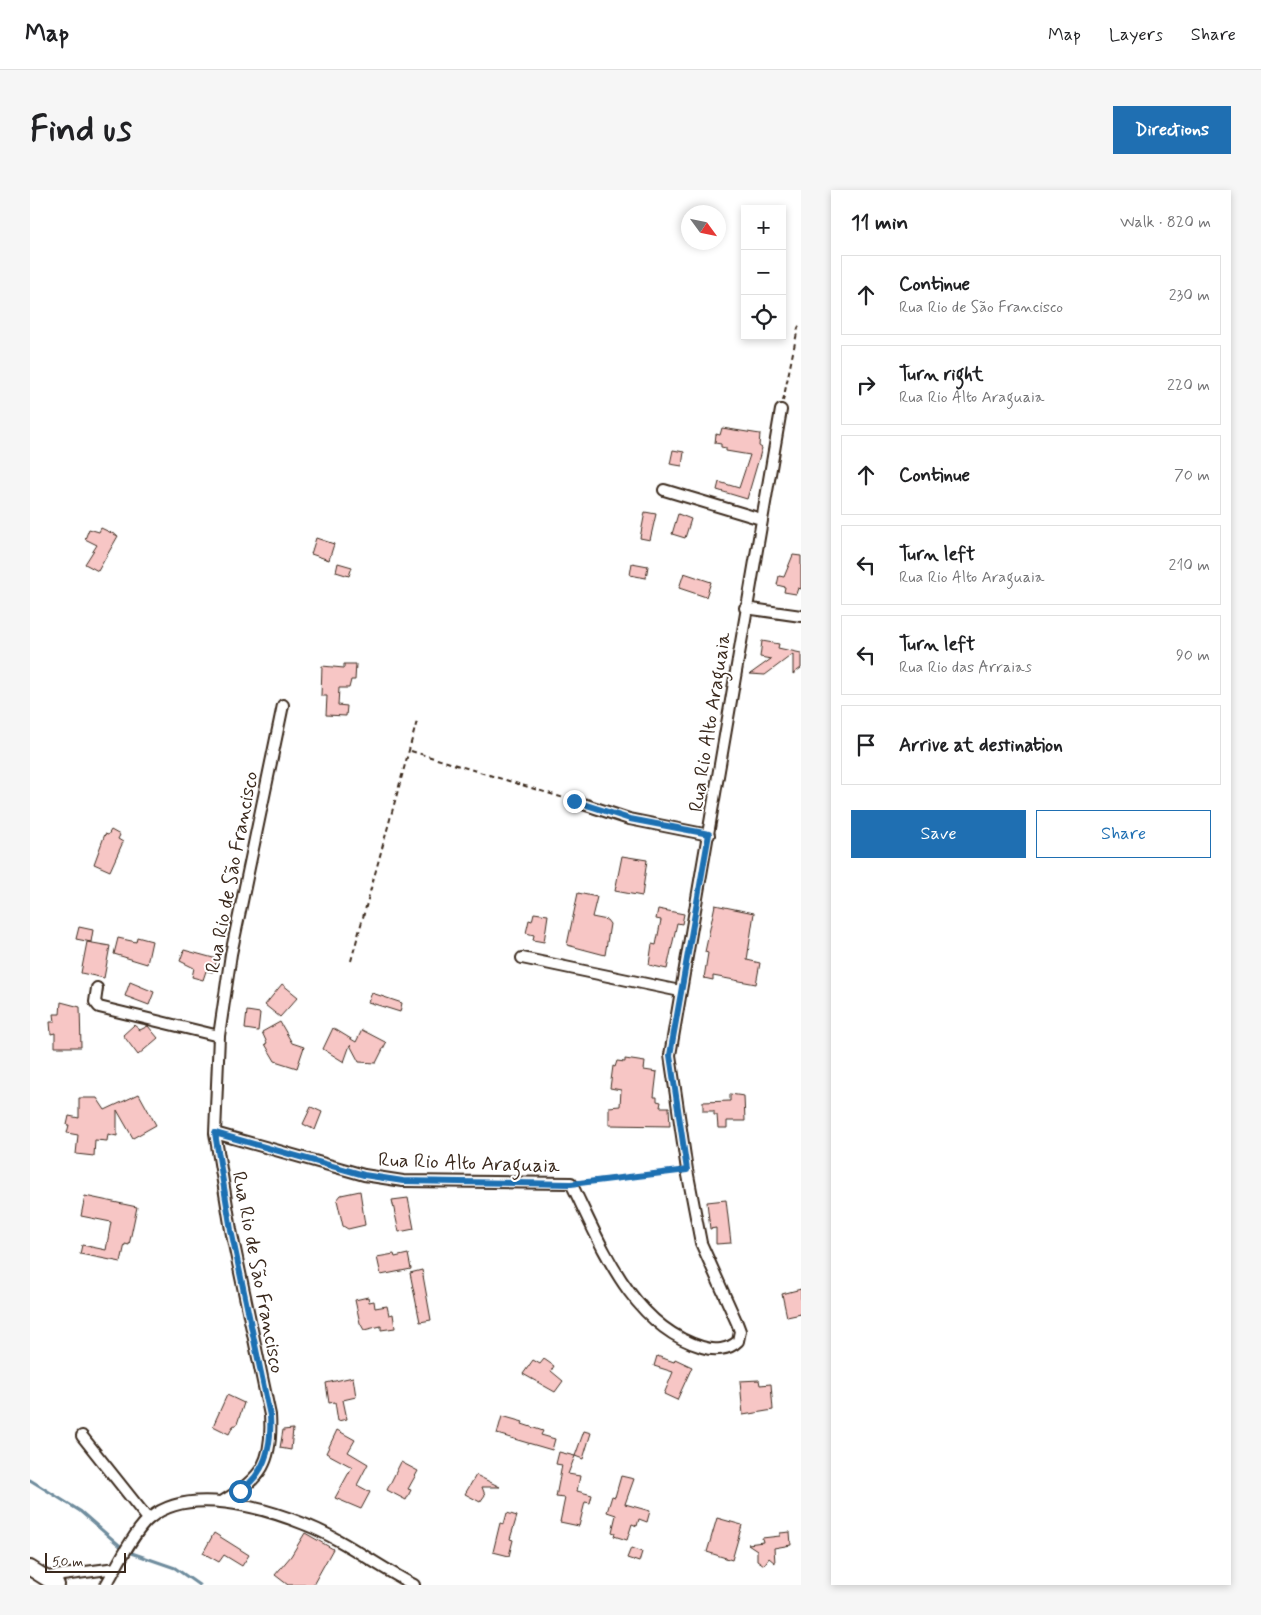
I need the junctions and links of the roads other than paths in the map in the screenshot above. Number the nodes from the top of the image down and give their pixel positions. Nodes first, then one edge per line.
1 (781, 410) road end
2 (664, 490) dead end
3 (761, 519) junction
4 (745, 608) junction
5 (801, 616) edge
6 (283, 705) dead end
7 (574, 801) road end
8 (709, 834) junction
9 (522, 958) dead end
10 (97, 988) dead end
11 (680, 991) junction
12 (219, 1036) junction
13 (215, 1133) junction
14 (82, 1436) dead end
15 (223, 1501) junction
16 (148, 1519) junction
17 (30, 1568) edge
18 (116, 1568) junction
19 (52, 1581) edge
20 (106, 1585) edge
21 (414, 1585) edge

1 - 3 street, Rua Rio Alto Araguaia
2 - 3 street
3 - 4 street, Rua Rio Alto Araguaia
4 - 5 street
4 - 8 street, Rua Rio Alto Araguaia
6 - 12 street, Rua Rio de São Francisco
7 - 8 street
8 - 11 street, Rua Rio Alto Araguaia
9 - 11 street
10 - 12 street
11 - 13 street, Rua Rio Alto Araguaia
12 - 13 street, Rua Rio de São Francisco
13 - 15 street, Rua Rio de São Francisco
14 - 16 street
15 - 16 street
15 - 21 street
16 - 18 street
17 - 19 main road
18 - 19 street
18 - 20 street

